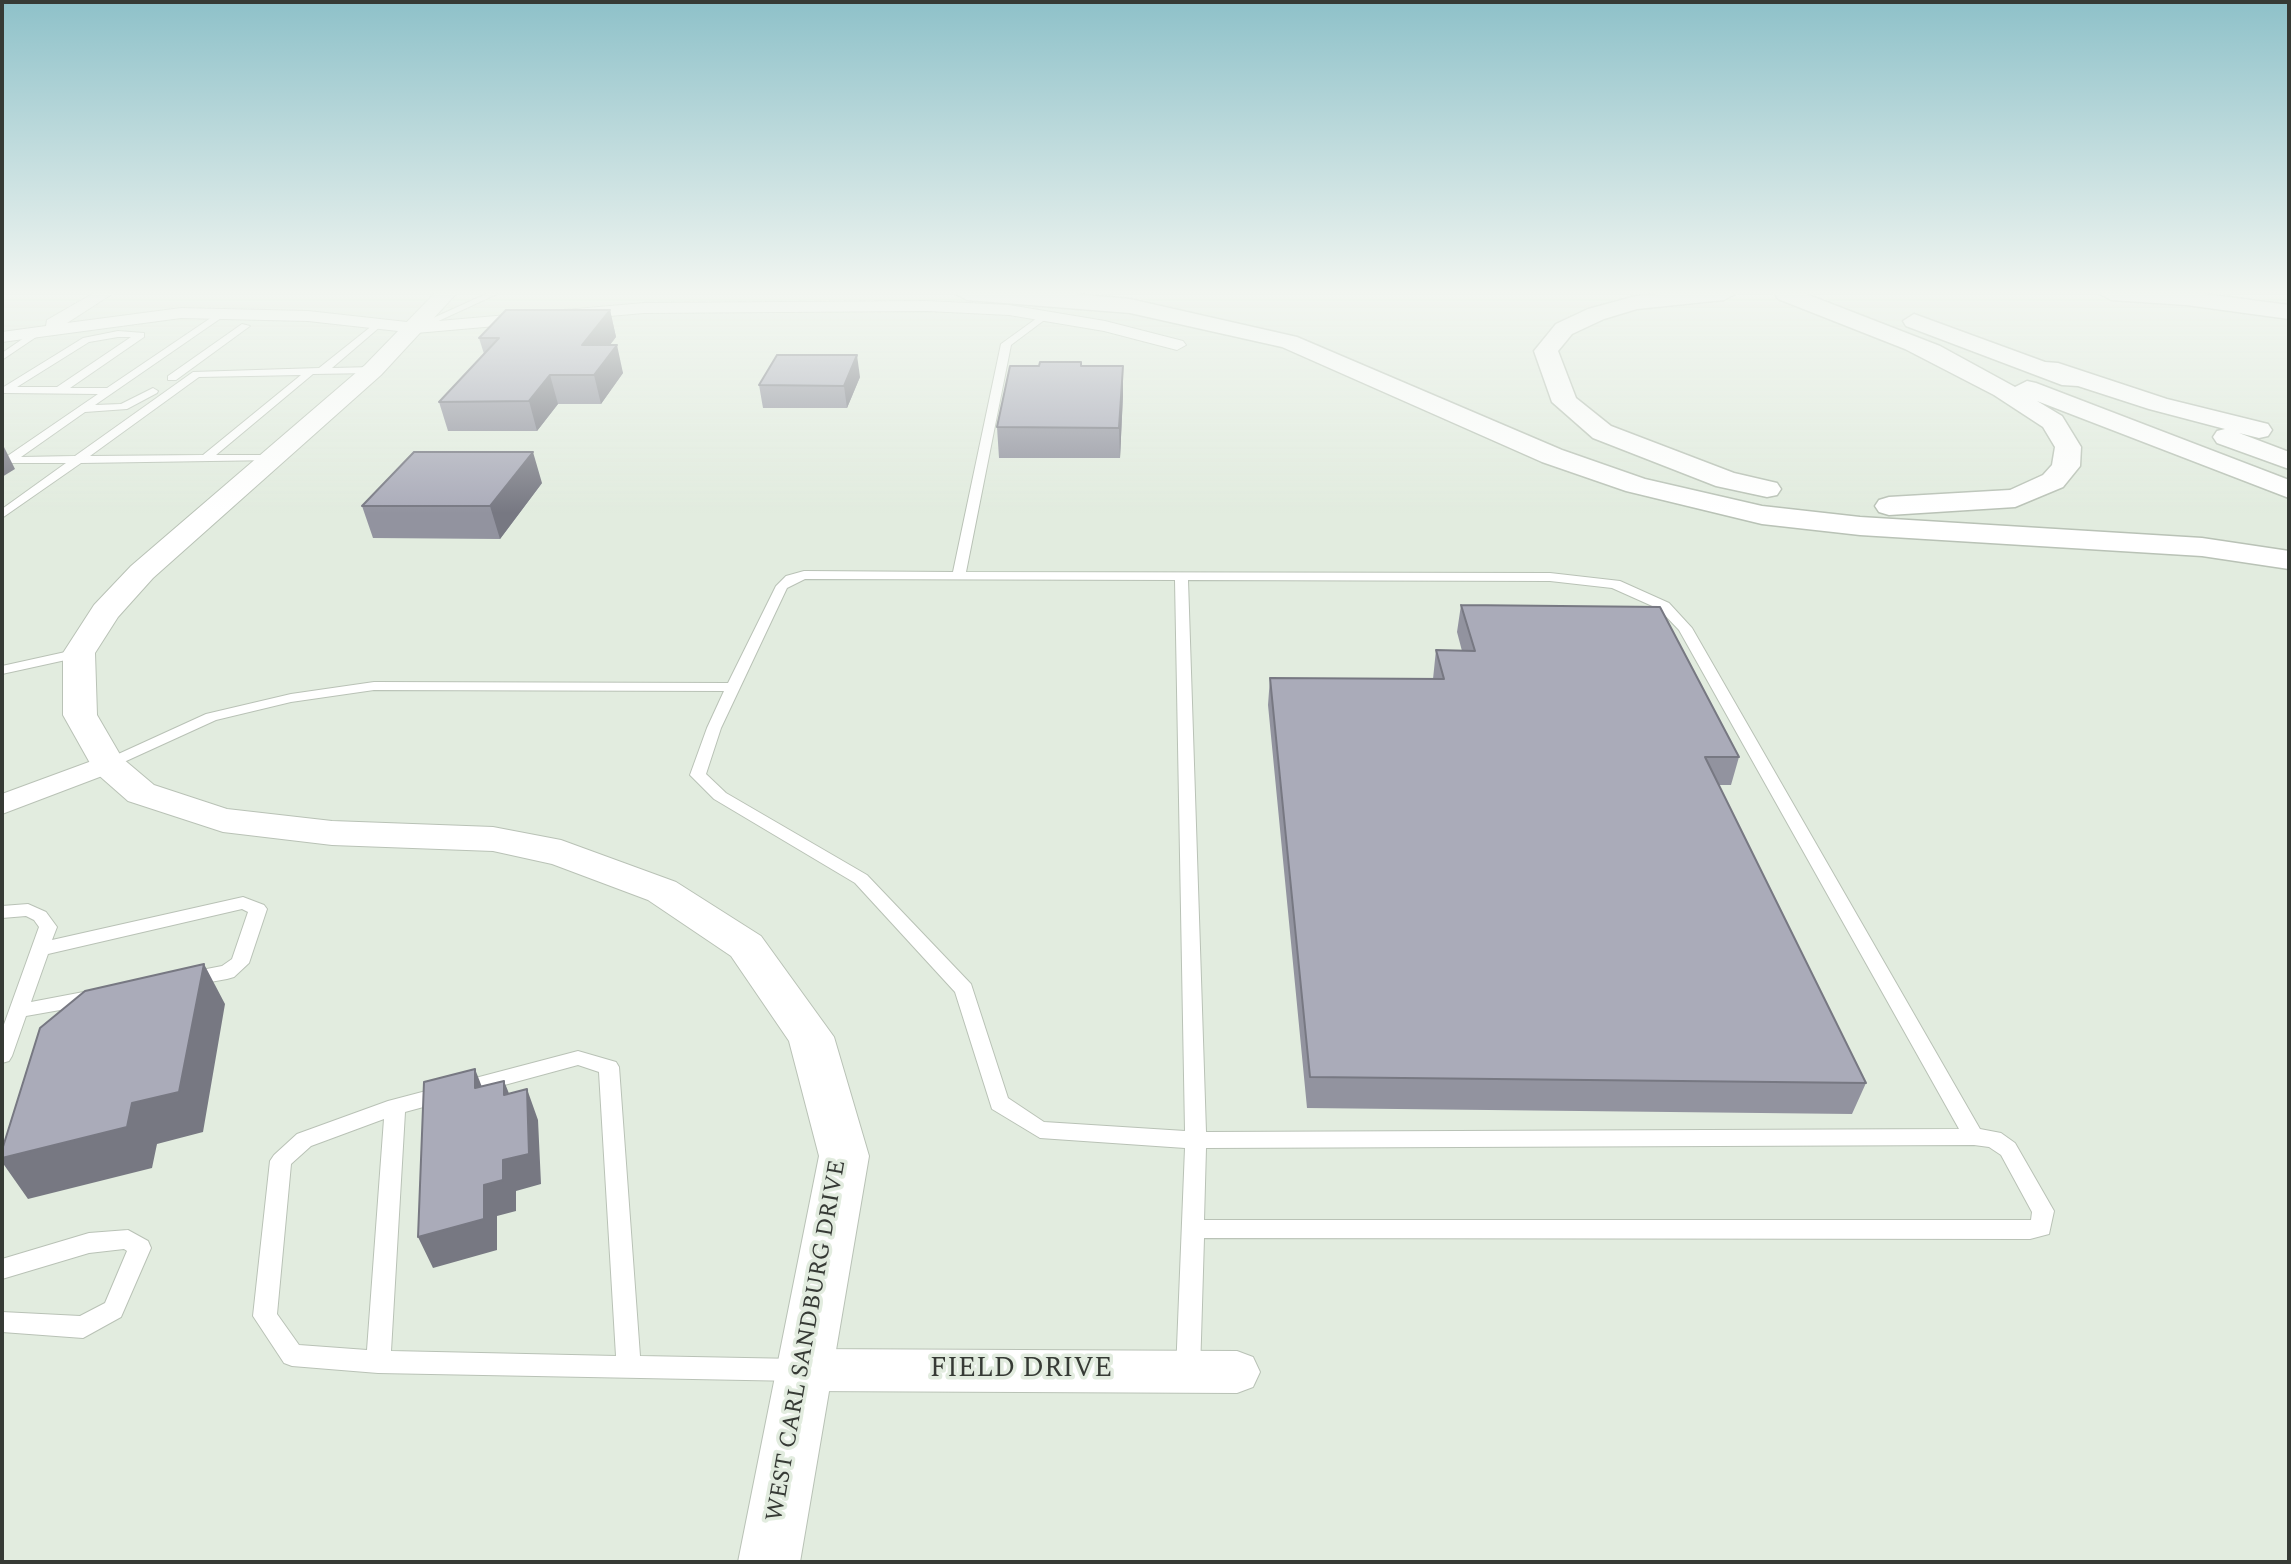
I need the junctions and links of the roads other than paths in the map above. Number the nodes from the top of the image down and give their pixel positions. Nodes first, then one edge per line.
1 (41, 367) edge
2 (94, 367) edge
3 (143, 367) edge
4 (187, 367) edge
5 (322, 367) edge
6 (376, 367) edge
7 (1001, 367) edge
8 (1347, 367) edge
9 (1552, 367) edge
10 (1958, 367) edge
11 (1974, 367) edge
12 (2036, 367) edge
13 (2045, 367) edge
14 (373, 370) junction
15 (317, 371) junction
16 (3, 390) edge
17 (60, 390) junction
18 (109, 391) junction
19 (83, 409) junction
20 (2277, 432) dead end
21 (206, 458) junction
22 (272, 458) junction
23 (79, 459) junction
24 (6, 460) edge
25 (2289, 461) edge
26 (2289, 490) edge
27 (2, 514) edge
28 (2289, 560) edge
29 (958, 575) junction
30 (1181, 576) junction
31 (79, 653) junction
32 (2, 670) edge
33 (733, 687) junction
34 (108, 764) junction
35 (2, 805) edge
36 (2, 912) edge
37 (41, 949) junction
38 (174, 981) edge
39 (109, 994) edge
40 (17, 1011) junction
41 (2, 1056) edge
42 (396, 1107) junction
43 (1974, 1137) junction
44 (1196, 1140) junction
45 (1193, 1229) junction
46 (2, 1269) edge
47 (2, 1322) edge
48 (378, 1362) junction
49 (629, 1367) junction
50 (804, 1370) junction
51 (1188, 1371) junction
52 (1237, 1371) dead end
53 (769, 1562) edge

1 - 16 lane
2 - 17 lane
3 - 18 lane
4 - 19 lane
5 - 15 lane
6 - 14 street
7 - 29 lane
8 - 28 highway
9 - 10 highway
11 - 26 highway
12 - 25 highway
13 - 20 highway
14 - 15 lane
14 - 22 street
15 - 21 lane
15 - 23 lane
16 - 17 lane
17 - 18 lane
18 - 19 lane
19 - 24 lane
21 - 22 lane
21 - 23 lane
22 - 31 street
23 - 24 lane
23 - 27 lane
29 - 30 lane
29 - 33 lane
30 - 43 lane
30 - 44 lane
31 - 32 lane
31 - 34 street, WEST CARL SANDBURG DRIVE
33 - 34 lane
33 - 44 lane
34 - 35 street
34 - 50 street, WEST CARL SANDBURG DRIVE
36 - 37 lane
37 - 38 lane
37 - 40 lane
39 - 40 lane
40 - 41 lane
42 - 48 lane
42 - 48 lane
42 - 49 lane
43 - 44 lane
43 - 45 lane
44 - 45 lane
45 - 51 lane
46 - 47 lane
48 - 49 lane
49 - 50 lane
50 - 51 street, FIELD DRIVE
50 - 53 street, WEST CARL SANDBURG DRIVE
51 - 52 street, FIELD DRIVE

